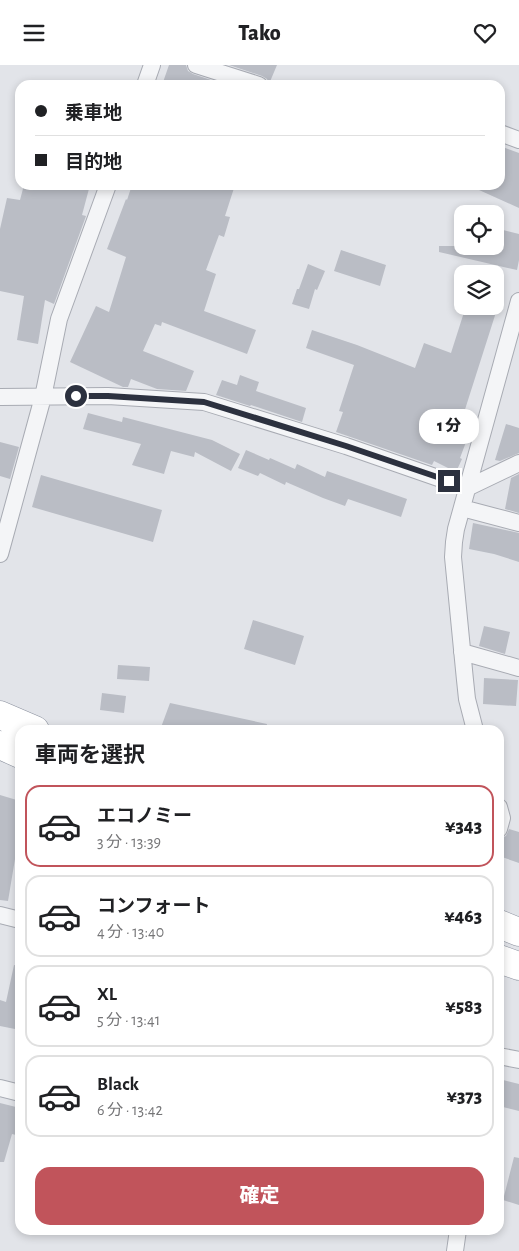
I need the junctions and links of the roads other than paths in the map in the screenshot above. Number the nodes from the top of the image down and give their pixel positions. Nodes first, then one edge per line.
1 (152, 65) edge
2 (196, 65) edge
3 (147, 80) edge
4 (242, 80) edge
5 (505, 135) edge
6 (519, 140) edge
7 (106, 190) edge
8 (519, 301) edge
9 (514, 343) edge
10 (0, 397) edge
11 (43, 397) junction
12 (519, 463) edge
13 (467, 488) junction
14 (462, 508) junction
15 (519, 523) edge
16 (0, 554) edge
17 (462, 652) junction
18 (519, 668) edge
19 (0, 715) edge
20 (23, 725) edge
21 (474, 725) edge
22 (0, 745) edge
23 (15, 752) edge
24 (0, 915) edge
25 (15, 919) edge
26 (504, 925) edge
27 (519, 932) edge
28 (504, 961) edge
29 (519, 967) edge
30 (504, 1057) edge
31 (519, 1060) edge
32 (0, 1088) edge
33 (15, 1092) edge
34 (457, 1235) edge
35 (455, 1251) edge

1 - 3 street
2 - 4 street
5 - 6 street
7 - 11 street
8 - 9 street
9 - 13 street
10 - 11 street
11 - 13 street
11 - 16 street
12 - 13 street
13 - 14 street
14 - 15 street
14 - 17 street
17 - 18 street
17 - 21 street
19 - 20 highway
22 - 23 highway
24 - 25 street
26 - 27 highway
28 - 29 highway
30 - 31 street
32 - 33 street
34 - 35 street

